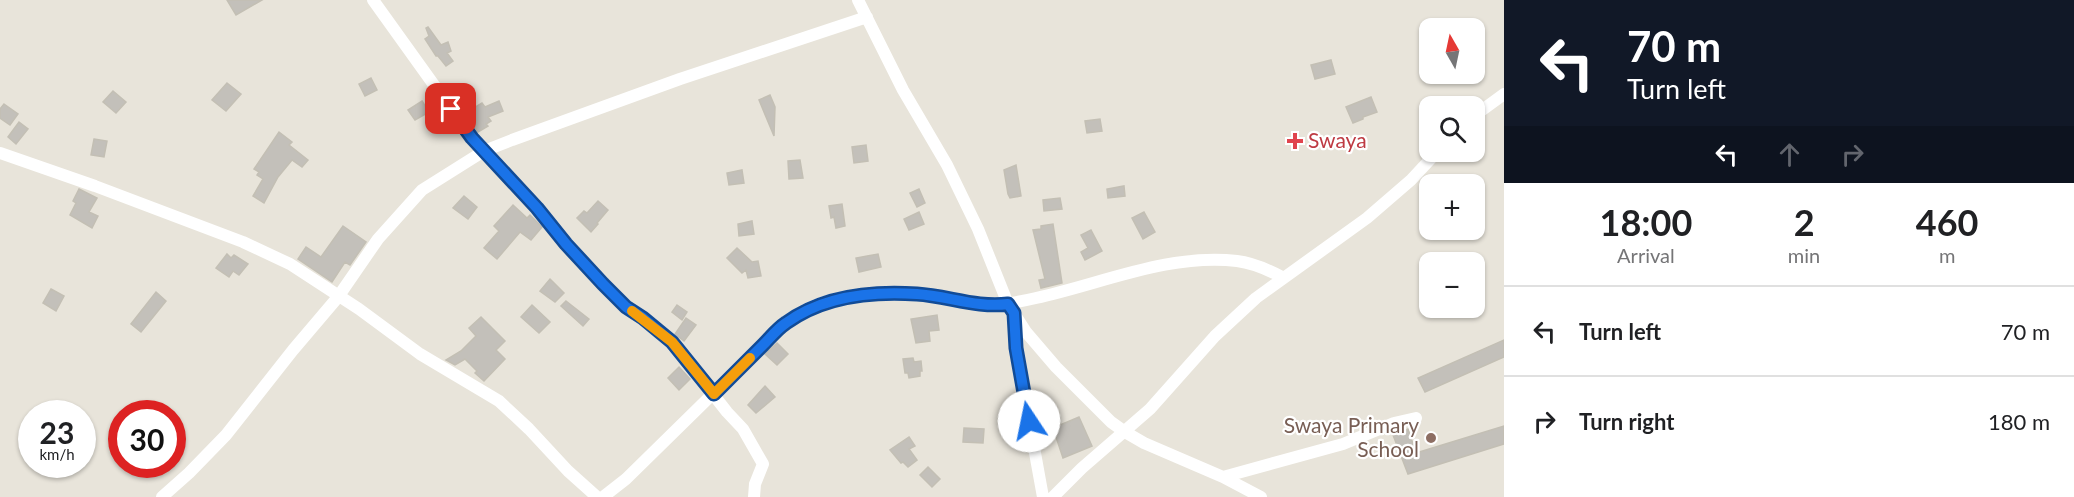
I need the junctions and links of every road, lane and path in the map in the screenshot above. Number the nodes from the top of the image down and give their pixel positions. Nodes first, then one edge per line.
1 (373, 0) edge
2 (858, 0) edge
3 (867, 17) junction
4 (1504, 94) edge
5 (1485, 108) edge
6 (484, 152) junction
7 (0, 153) edge
8 (1428, 162) edge
9 (1284, 278) junction
10 (338, 297) junction
11 (1011, 308) junction
12 (714, 394) junction
13 (1416, 418) dead end
14 (1125, 432) junction
15 (1223, 477) junction
16 (162, 497) edge
17 (597, 497) edge
18 (603, 497) edge
19 (754, 497) edge
20 (1043, 497) edge
21 (1053, 497) edge
22 (1261, 497) edge

1 - 6 street
2 - 3 street
3 - 6 street
3 - 11 street
4 - 5 street
6 - 10 street
6 - 12 street
7 - 10 street
8 - 9 street
9 - 11 street
9 - 14 street
10 - 16 street
10 - 17 street
11 - 12 street
11 - 14 street
11 - 20 street
12 - 18 street
12 - 19 street
13 - 15 street
14 - 15 street
14 - 21 street
15 - 22 street

